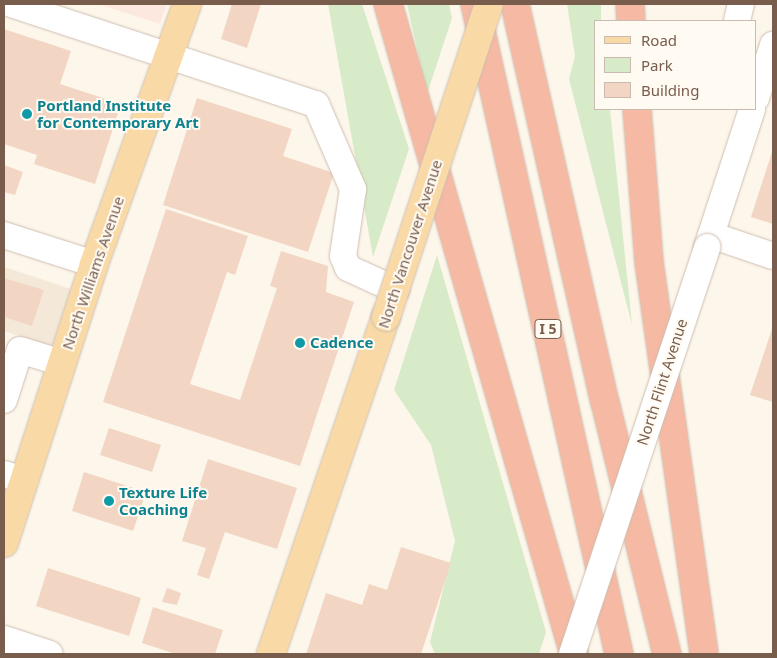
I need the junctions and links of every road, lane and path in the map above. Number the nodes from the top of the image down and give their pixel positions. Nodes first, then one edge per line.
1 (11, 4) edge
2 (187, 4) edge
3 (388, 4) edge
4 (474, 4) edge
5 (489, 4) edge
6 (515, 4) edge
7 (630, 4) edge
8 (741, 4) edge
9 (631, 20) edge
10 (736, 20) edge
11 (170, 56) junction
12 (637, 110) edge
13 (752, 110) edge
14 (4, 235) edge
15 (709, 241) junction
16 (773, 256) edge
17 (94, 264) junction
18 (396, 290) junction
19 (62, 363) junction
20 (4, 400) edge
21 (14, 477) edge
22 (4, 543) edge
23 (4, 639) edge
24 (50, 654) edge
25 (271, 654) edge
26 (573, 654) edge
27 (619, 654) edge
28 (667, 654) edge
29 (704, 654) edge

1 - 11 street
2 - 11 main road, North Williams Avenue
3 - 26 highway
4 - 27 highway, I 5
5 - 18 main road, North Vancouver Avenue, bridge
6 - 28 highway
7 - 9 highway
8 - 10 street
11 - 17 main road, North Williams Avenue
11 - 18 street
12 - 29 highway
13 - 15 street, North Flint Avenue
14 - 17 street
15 - 16 street
15 - 26 street, North Flint Avenue, bridge
17 - 19 main road, North Williams Avenue
18 - 25 main road, North Vancouver Avenue, bridge
19 - 20 street
19 - 21 main road, North Williams Avenue
21 - 22 main road, North Williams Avenue
23 - 24 street

